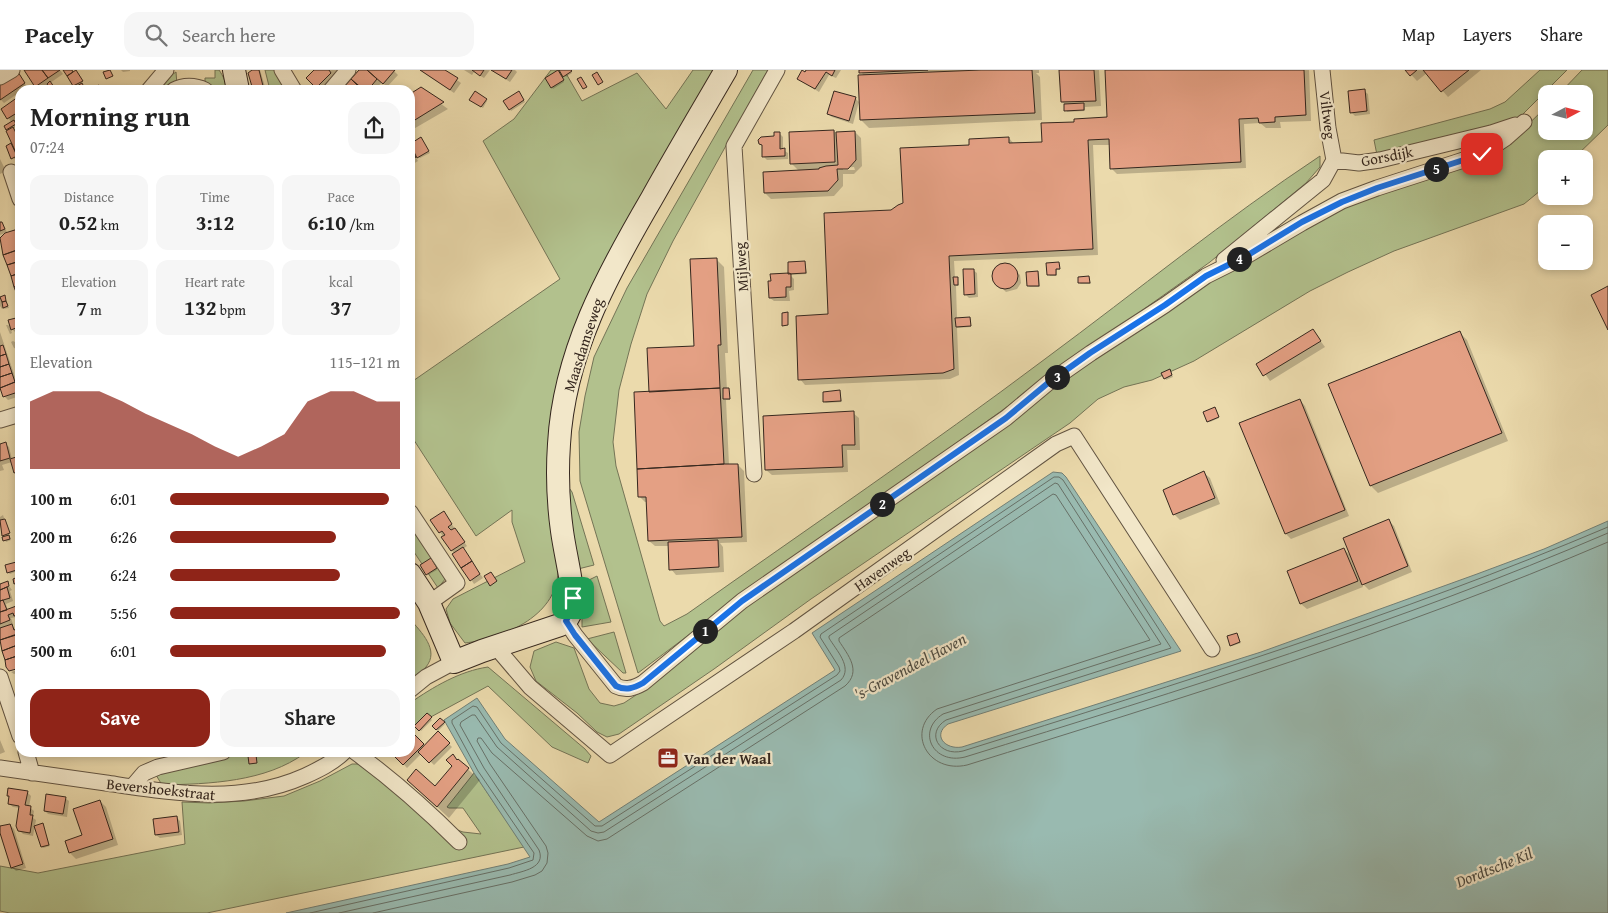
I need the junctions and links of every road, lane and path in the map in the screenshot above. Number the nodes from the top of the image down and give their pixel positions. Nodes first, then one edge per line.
1 (12, 70) edge
2 (234, 70) edge
3 (282, 70) edge
4 (348, 70) edge
5 (726, 70) edge
6 (777, 70) edge
7 (1322, 70) edge
8 (163, 71) edge
9 (0, 78) edge
10 (153, 85) edge
11 (237, 85) edge
12 (291, 85) edge
13 (335, 85) edge
14 (1334, 160) junction
15 (10, 173) edge
16 (15, 186) edge
17 (1206, 276) junction
18 (15, 416) edge
19 (0, 420) edge
20 (754, 474) dead end
21 (415, 520) edge
22 (415, 582) edge
23 (429, 603) junction
24 (566, 621) junction
25 (495, 646) junction
26 (1212, 648) dead end
27 (454, 662) junction
28 (0, 677) edge
29 (415, 686) edge
30 (15, 721) edge
31 (27, 757) edge
32 (201, 757) edge
33 (337, 757) edge
34 (362, 757) edge
35 (0, 768) edge
36 (32, 773) junction
37 (132, 787) junction
38 (460, 842) dead end

1 - 9 street
2 - 11 street
3 - 12 street
4 - 13 street
5 - 24 street, Maasdamseweg
6 - 20 street, Mijlweg
7 - 14 street, Viltweg
8 - 10 street
14 - 17 street, Gorsdijk
14 - 17 street, Gorsdijk
15 - 16 street
17 - 24 street, Gorsdijk
18 - 19 street
21 - 23 street
22 - 23 street
23 - 27 street
24 - 25 street
25 - 26 street, Havenweg
25 - 27 street
27 - 29 street
28 - 30 street
31 - 36 street
32 - 37 street
33 - 37 street, Bevershoekstraat
34 - 38 street
35 - 36 street, Bevershoekstraat
36 - 37 street, Bevershoekstraat

